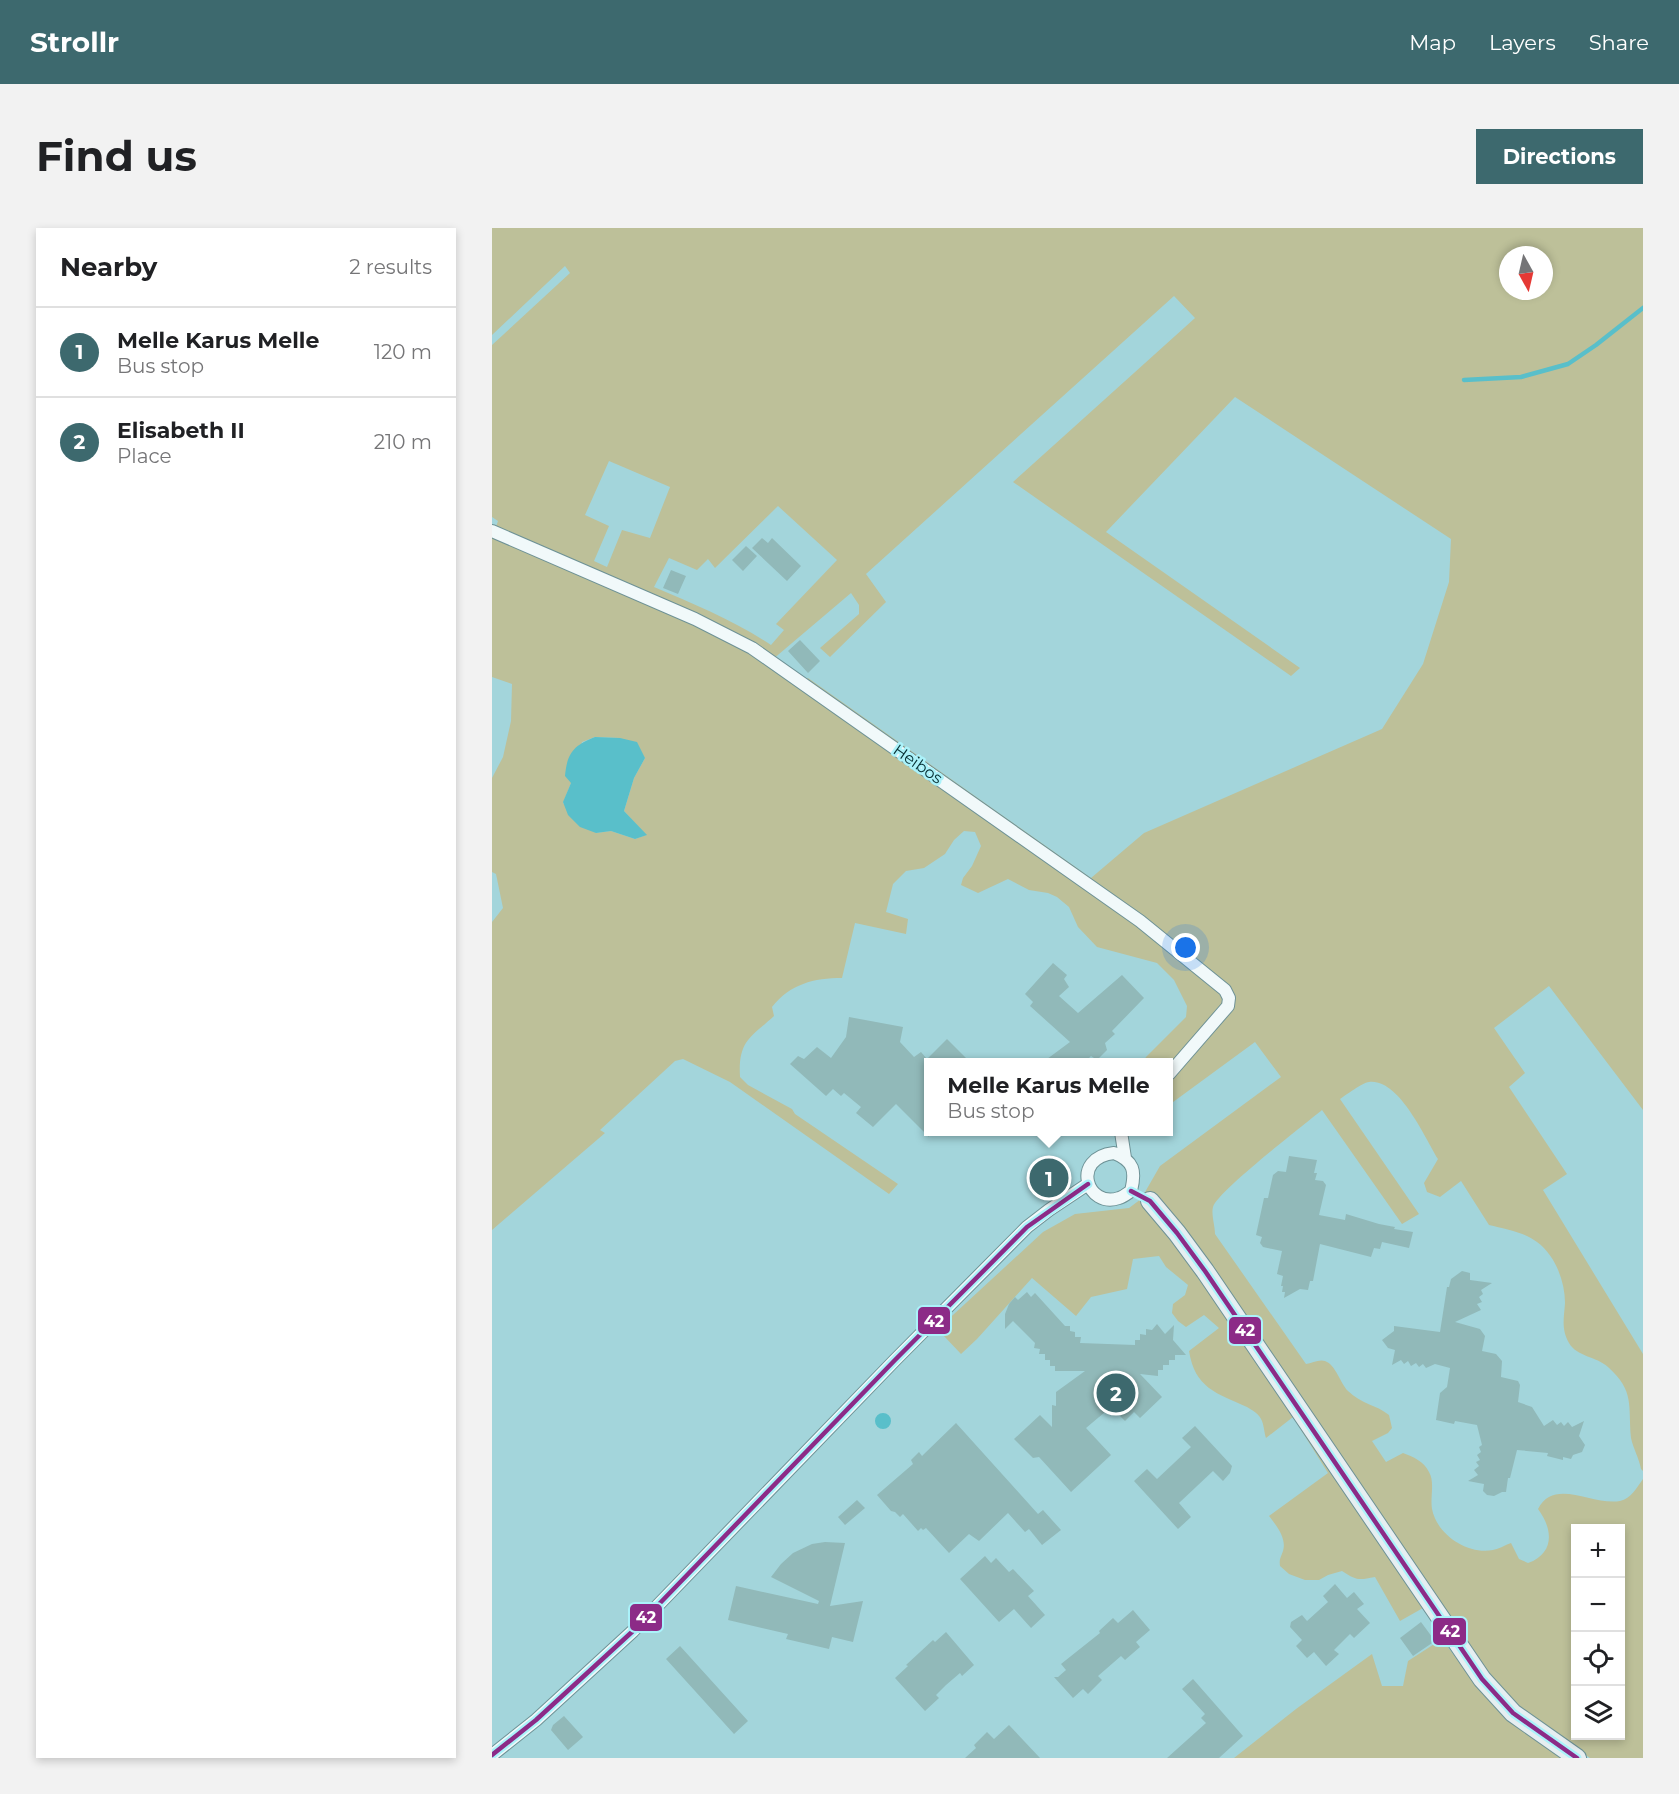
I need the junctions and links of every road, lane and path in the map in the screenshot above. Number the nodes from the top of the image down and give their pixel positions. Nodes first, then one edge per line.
1 (492, 531) edge
2 (1173, 1069) edge
3 (1122, 1136) edge
4 (1125, 1158) junction
5 (1088, 1184) junction
6 (1131, 1191) junction
7 (1149, 1201) joint
8 (492, 1755) edge
9 (1577, 1758) edge

1 - 2 street, Heibos
3 - 4 street
4 - 5 street
4 - 6 street
5 - 6 street
5 - 8 street
6 - 7 street
7 - 9 street

